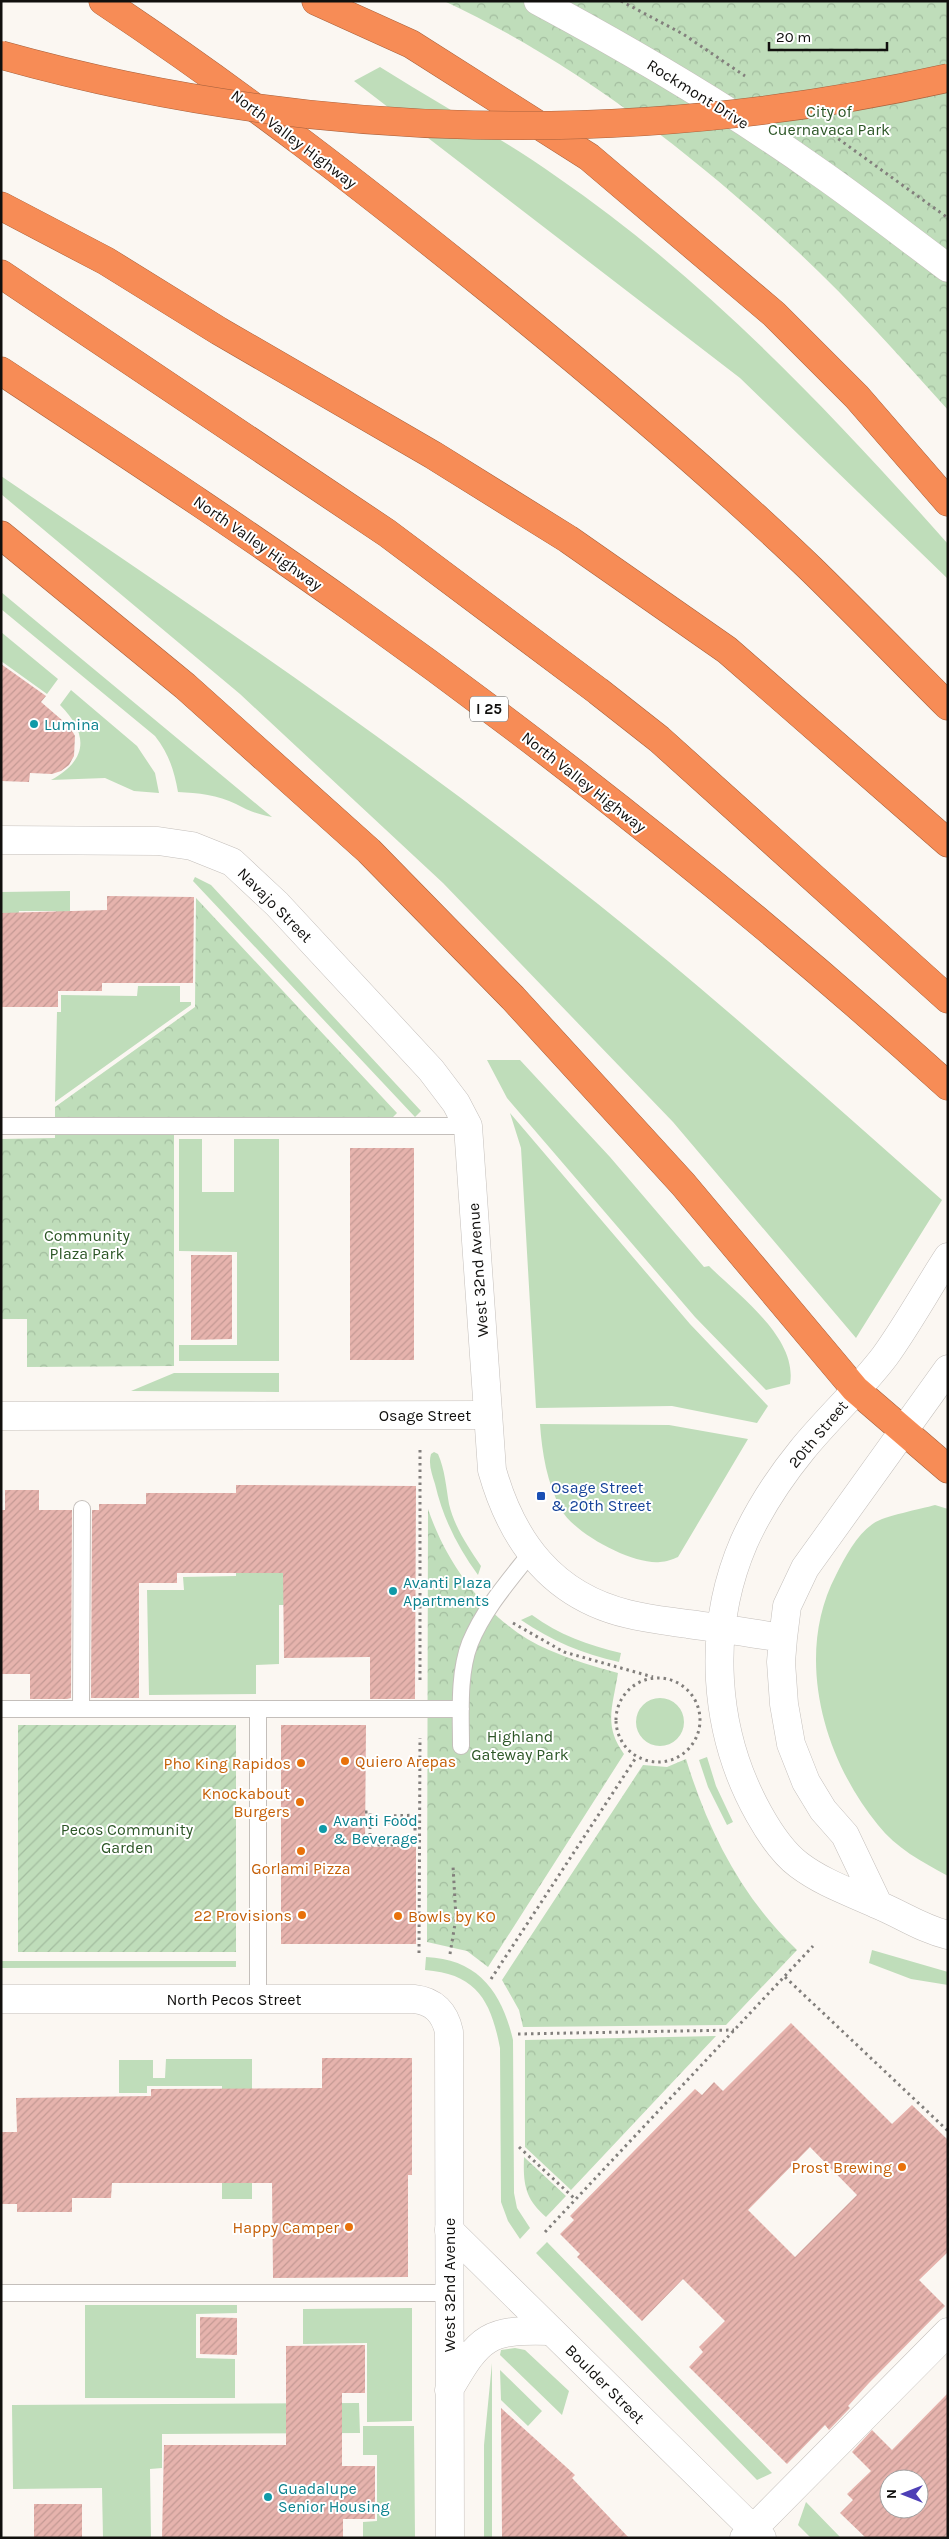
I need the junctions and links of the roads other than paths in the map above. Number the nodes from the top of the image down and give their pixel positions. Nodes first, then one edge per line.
1 (103, 1) edge
2 (316, 1) edge
3 (538, 1) edge
4 (1, 55) edge
5 (948, 78) edge
6 (1, 206) edge
7 (948, 268) edge
8 (1, 274) edge
9 (1, 371) edge
10 (948, 502) edge
11 (1, 535) edge
12 (948, 706) edge
13 (1, 840) edge
14 (948, 843) edge
15 (948, 999) edge
16 (948, 1086) edge
17 (1, 1126) edge
18 (468, 1126) junction
19 (948, 1257) edge
20 (948, 1369) edge
21 (855, 1389) junction
22 (487, 1415) junction
23 (1, 1416) edge
24 (904, 1433) junction
25 (948, 1469) edge
26 (82, 1509) dead end
27 (530, 1554) junction
28 (722, 1628) junction
29 (783, 1638) junction
30 (1, 1709) edge
31 (81, 1709) junction
32 (258, 1709) junction
33 (461, 1709) junction
34 (461, 1746) dead end
35 (878, 1904) junction
36 (948, 1935) edge
37 (1, 1998) edge
38 (258, 1998) junction
39 (449, 2032) joint
40 (449, 2230) junction
41 (2, 2292) edge
42 (449, 2292) junction
43 (551, 2331) junction
44 (948, 2332) edge
45 (450, 2390) junction
46 (753, 2535) edge
47 (450, 2538) edge

1 - 12 highway, North Valley Highway
2 - 10 highway
3 - 7 street, Rockmont Drive
4 - 5 highway, bridge
6 - 14 highway
8 - 15 highway
9 - 16 highway, North Valley Highway / I 25
11 - 21 highway
13 - 18 street, Navajo Street
17 - 18 lane
18 - 22 street, West 32nd Avenue
19 - 21 street, 20th Street
20 - 24 street
21 - 24 highway
21 - 28 street, 20th Street
22 - 23 street, Osage Street
22 - 27 street, Osage Street
24 - 25 highway
24 - 29 street
26 - 31 lane
27 - 28 street, Osage Street
27 - 33 lane
28 - 29 street, Osage Street
28 - 35 street, 20th Street
29 - 35 street
30 - 31 lane
31 - 32 lane
32 - 33 lane
32 - 38 lane
33 - 34 lane
35 - 36 street, 20th Street
37 - 38 street, North Pecos Street
38 - 39 street, North Pecos Street
39 - 40 street, West 32nd Avenue
40 - 42 street, West 32nd Avenue
40 - 43 street, Boulder Street
41 - 42 lane
42 - 45 street, West 32nd Avenue
43 - 45 street
43 - 46 street, Boulder Street
44 - 46 street
45 - 47 street, West 32nd Avenue

